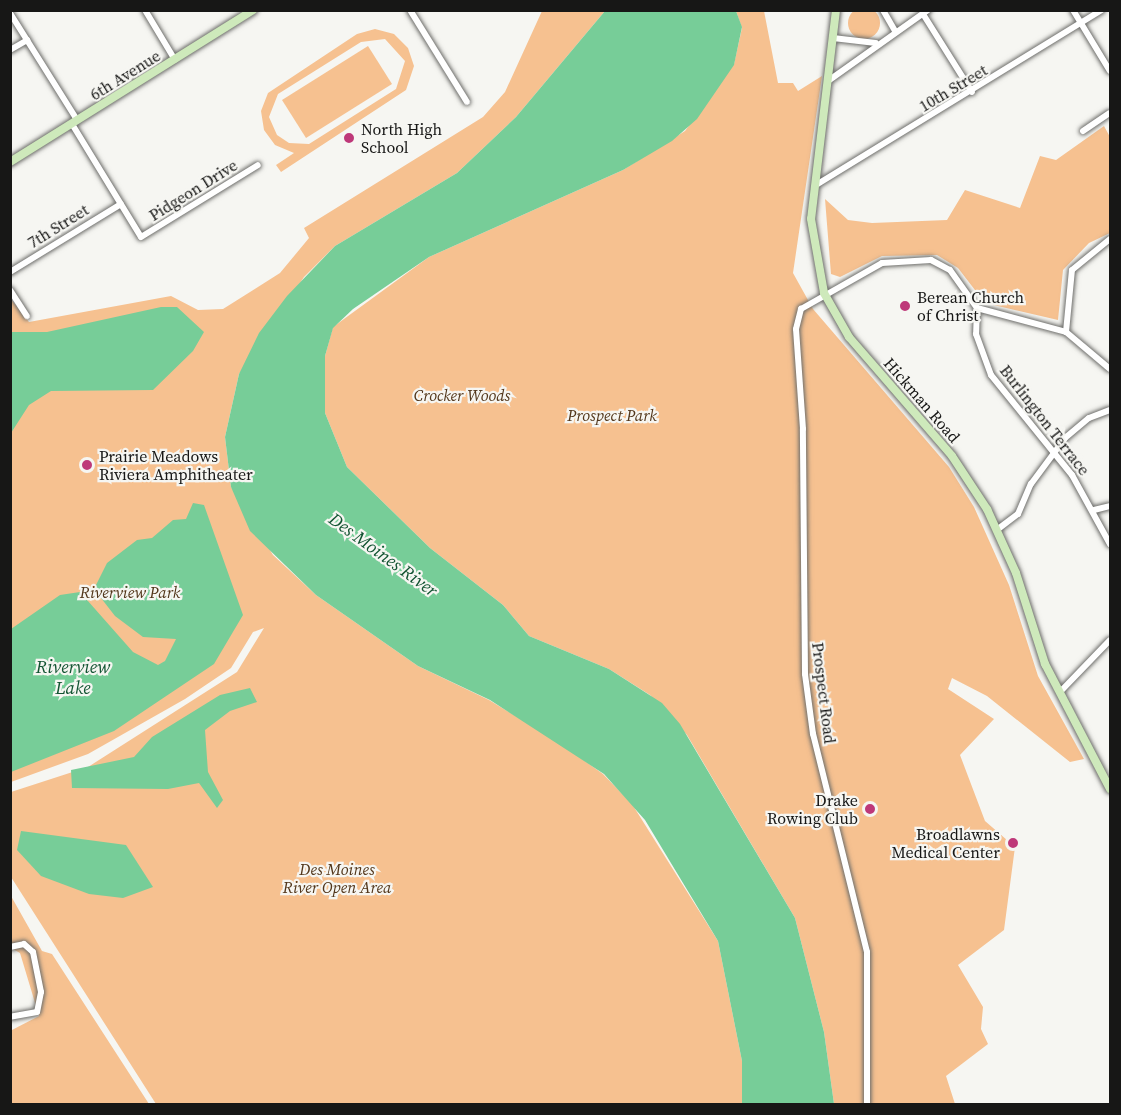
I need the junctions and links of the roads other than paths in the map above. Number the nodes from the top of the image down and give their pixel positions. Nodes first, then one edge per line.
1 (145, 10) edge
2 (253, 10) edge
3 (410, 10) edge
4 (836, 10) edge
5 (883, 10) edge
6 (1073, 10) edge
7 (1102, 10) edge
8 (925, 12) edge
9 (10, 13) edge
10 (1081, 24) junction
11 (895, 31) junction
12 (833, 38) junction
13 (27, 40) junction
14 (876, 43) junction
15 (10, 50) edge
16 (175, 60) junction
17 (1110, 70) edge
18 (828, 81) junction
19 (972, 92) junction
20 (467, 102) dead end
21 (1110, 113) edge
22 (75, 122) junction
23 (1083, 131) dead end
24 (10, 162) edge
25 (258, 165) dead end
26 (816, 185) junction
27 (121, 204) junction
28 (1110, 239) edge
29 (10, 272) edge
30 (10, 290) edge
31 (824, 293) junction
32 (977, 308) junction
33 (27, 316) dead end
34 (1066, 332) junction
35 (1110, 369) edge
36 (1110, 410) edge
37 (1055, 451) junction
38 (1110, 506) edge
39 (1094, 510) junction
40 (998, 529) junction
41 (1110, 544) edge
42 (1110, 640) edge
43 (1060, 692) junction
44 (1110, 769) edge
45 (1102, 774) junction
46 (1110, 789) edge
47 (10, 947) edge
48 (10, 1017) edge
49 (867, 1104) edge

1 - 16 street
2 - 16 main road, 6th Avenue
3 - 20 street
4 - 12 main road, Hickman Road
5 - 11 street
6 - 10 street
7 - 10 street, 10th Street
8 - 11 street
8 - 19 street
9 - 13 street
10 - 17 street
10 - 19 street, 10th Street
11 - 14 street
12 - 14 street
12 - 18 main road, Hickman Road
13 - 15 street
13 - 22 street
14 - 18 street
16 - 22 main road, 6th Avenue
18 - 26 main road, Hickman Road
19 - 26 street, 10th Street
21 - 23 street
22 - 24 main road, 6th Avenue
22 - 27 street
25 - 27 street, Pidgeon Drive
26 - 31 main road, Hickman Road
27 - 29 street, 7th Street
28 - 34 street
30 - 33 street
31 - 32 street, Prospect Road
31 - 40 main road, Hickman Road
31 - 49 street, Prospect Road
32 - 34 street
32 - 37 street, Burlington Terrace
34 - 35 street
36 - 37 street
37 - 39 street, Burlington Terrace
37 - 40 street
38 - 39 street
39 - 41 street, Burlington Terrace
40 - 43 main road, Hickman Road
42 - 43 street
43 - 45 main road, Hickman Road
44 - 45 street
45 - 46 main road, Hickman Road
47 - 48 street

